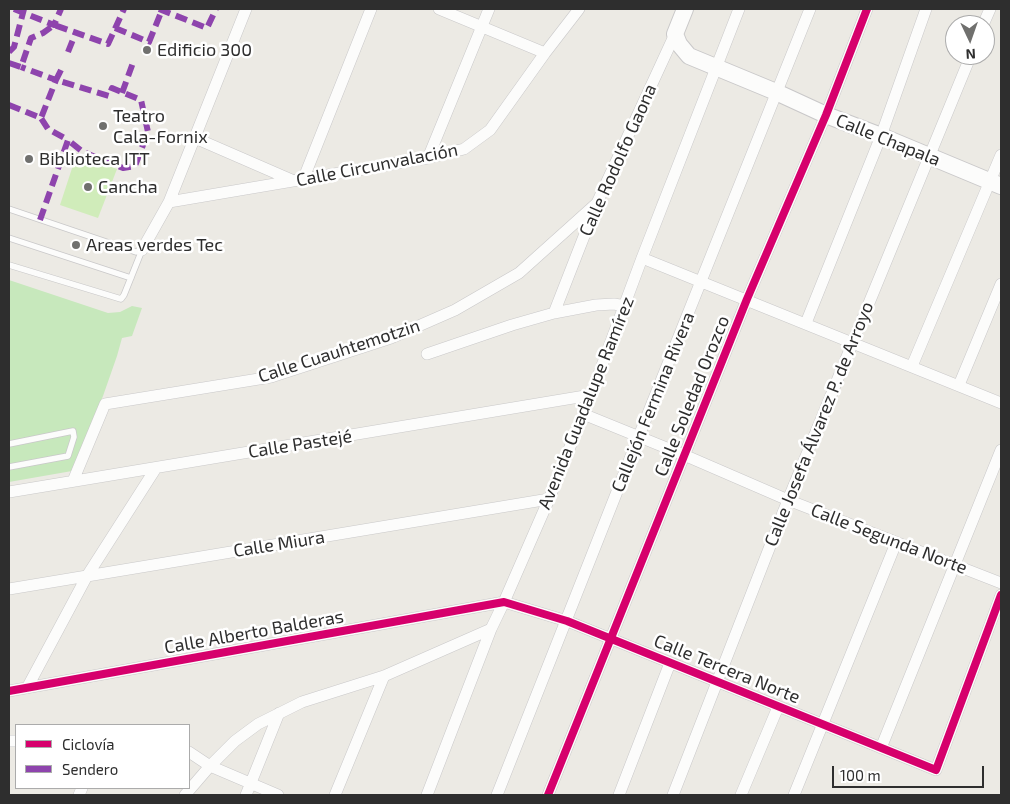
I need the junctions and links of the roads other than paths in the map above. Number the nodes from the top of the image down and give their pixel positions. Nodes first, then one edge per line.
1 (246, 9) edge
2 (371, 9) edge
3 (439, 9) edge
4 (489, 9) edge
5 (579, 9) edge
6 (685, 9) edge
7 (738, 9) edge
8 (810, 9) edge
9 (867, 9) edge
10 (926, 9) edge
11 (482, 27) junction
12 (675, 34) junction
13 (545, 53) junction
14 (966, 65) edge
15 (715, 68) junction
16 (776, 92) junction
17 (826, 115) junction
18 (881, 136) junction
19 (195, 138) junction
20 (929, 155) junction
21 (1001, 155) edge
22 (428, 158) junction
23 (298, 181) junction
24 (996, 184) edge
25 (169, 202) junction
26 (597, 203) junction
27 (9, 209) edge
28 (9, 238) edge
29 (142, 250) junction
30 (642, 258) junction
31 (9, 265) edge
32 (131, 278) junction
33 (701, 281) junction
34 (1001, 284) edge
35 (746, 299) junction
36 (625, 306) junction
37 (554, 313) junction
38 (806, 323) junction
39 (852, 342) junction
40 (427, 354) dead end
41 (912, 366) junction
42 (959, 385) junction
43 (591, 395) junction
44 (1001, 403) edge
45 (583, 414) junction
46 (638, 436) junction
47 (9, 444) edge
48 (1001, 450) edge
49 (684, 455) junction
50 (9, 467) edge
51 (156, 468) junction
52 (73, 481) junction
53 (9, 492) edge
54 (549, 499) junction
55 (788, 500) junction
56 (896, 543) junction
57 (956, 566) junction
58 (88, 576) junction
59 (1001, 583) edge
60 (9, 589) edge
61 (1001, 595) edge
62 (504, 602) junction
63 (567, 621) junction
64 (491, 629) junction
65 (612, 639) junction
66 (670, 663) junction
67 (384, 676) junction
68 (717, 682) junction
69 (28, 688) junction
70 (9, 692) edge
71 (778, 707) junction
72 (278, 713) junction
73 (822, 724) junction
74 (882, 748) junction
75 (190, 753) edge
76 (210, 766) junction
77 (250, 784) junction
78 (185, 795) edge
79 (246, 795) edge
80 (278, 795) edge
81 (335, 795) edge
82 (427, 795) edge
83 (497, 795) edge
84 (548, 795) edge
85 (619, 795) edge
86 (673, 795) edge
87 (742, 795) edge
88 (794, 795) edge

1 - 19 street
2 - 23 street
3 - 11 street
4 - 11 street
5 - 13 street, Calle Circunvalación
6 - 12 street, Calle Rodolfo Gaona
7 - 15 street, Avenida Guadalupe Ramírez
8 - 16 street, Callejón Fermina Rivera
9 - 17 street, Calle Soledad Orozco
10 - 18 street
11 - 13 street
11 - 22 street
12 - 15 street, Calle Chapala
12 - 26 street, Calle Rodolfo Gaona
13 - 22 street, Calle Circunvalación
14 - 20 street, Calle Josefa Álvarez P. de Arroyo
15 - 16 street, Calle Chapala
15 - 30 street, Avenida Guadalupe Ramírez
16 - 17 street, Calle Chapala
16 - 33 street, Callejón Fermina Rivera
17 - 18 street, Calle Chapala
17 - 35 street, Calle Soledad Orozco
18 - 20 street, Calle Chapala
18 - 38 street
19 - 23 street
19 - 25 street
20 - 24 street, Calle Chapala
20 - 39 street, Calle Josefa Álvarez P. de Arroyo
21 - 24 street
22 - 23 street, Calle Circunvalación
23 - 25 street, Calle Circunvalación
24 - 41 street
25 - 29 street
26 - 37 street, Calle Rodolfo Gaona
26 - 52 street, Calle Cuauhtemotzin
27 - 29 lane
28 - 32 lane
29 - 32 lane
30 - 33 street
30 - 36 street, Avenida Guadalupe Ramírez
31 - 32 lane
33 - 35 street
33 - 46 street, Callejón Fermina Rivera
34 - 42 street
35 - 38 street
35 - 49 street, Calle Soledad Orozco
36 - 37 street
36 - 43 street, Avenida Guadalupe Ramírez
37 - 40 street
38 - 39 street
39 - 41 street
39 - 55 street, Calle Josefa Álvarez P. de Arroyo
41 - 42 street
42 - 44 street
43 - 45 street, Avenida Guadalupe Ramírez
43 - 51 street, Calle Pastejé
45 - 46 street, Calle Segunda Norte
45 - 54 street, Avenida Guadalupe Ramírez
46 - 49 street, Calle Segunda Norte
46 - 63 street, Callejón Fermina Rivera
47 - 50 lane
48 - 57 street
49 - 55 street, Calle Segunda Norte
49 - 65 street, Calle Soledad Orozco
51 - 52 street, Calle Pastejé
51 - 58 street
52 - 53 street, Calle Pastejé
54 - 58 street, Calle Miura
54 - 62 street, Avenida Guadalupe Ramírez
55 - 56 street, Calle Segunda Norte
55 - 68 street, Calle Josefa Álvarez P. de Arroyo
56 - 57 street, Calle Segunda Norte
56 - 73 street
57 - 59 street, Calle Segunda Norte
57 - 74 street
58 - 60 street, Calle Miura
58 - 69 street
61 - 74 street, Calle Tercera Norte
62 - 63 street, Calle Tercera Norte
62 - 64 street, Avenida Guadalupe Ramírez
62 - 69 street, Calle Alberto Balderas
63 - 65 street, Calle Tercera Norte
63 - 83 street, Callejón Fermina Rivera
64 - 67 street
64 - 82 street, Avenida Guadalupe Ramírez
65 - 66 street, Calle Tercera Norte
65 - 84 street, Calle Soledad Orozco
66 - 68 street, Calle Tercera Norte
66 - 85 street
67 - 72 street
67 - 81 street
68 - 71 street, Calle Tercera Norte
68 - 86 street, Calle Josefa Álvarez P. de Arroyo
69 - 70 street, Calle Alberto Balderas
71 - 73 street, Calle Tercera Norte
71 - 87 street
72 - 76 street
72 - 77 street
73 - 74 street, Calle Tercera Norte
73 - 88 street
75 - 76 street
76 - 77 street
76 - 78 street
77 - 79 street
77 - 80 street

